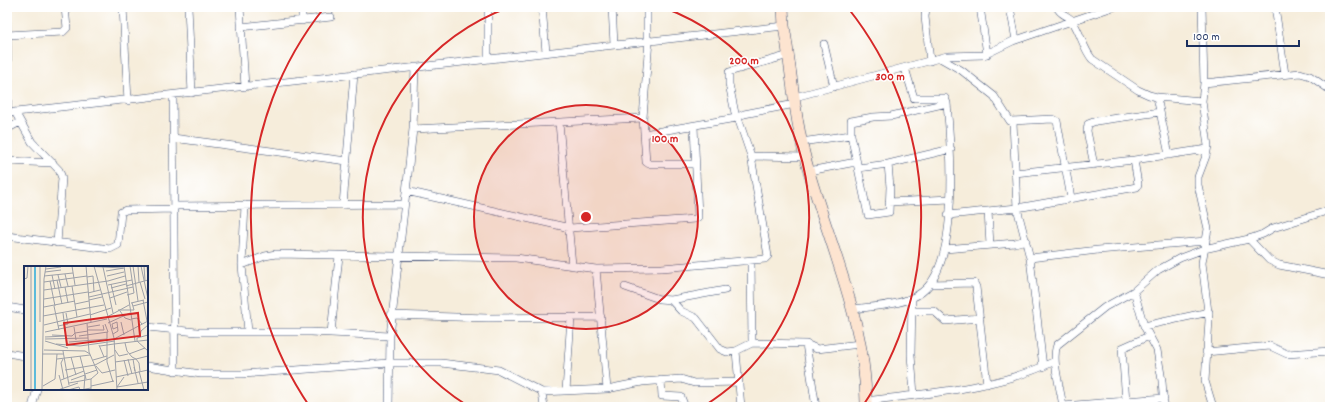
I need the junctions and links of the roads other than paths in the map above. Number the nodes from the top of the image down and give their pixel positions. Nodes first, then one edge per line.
1 (65, 7) edge
2 (123, 7) edge
3 (188, 7) edge
4 (240, 7) edge
5 (302, 7) edge
6 (488, 7) edge
7 (542, 7) edge
8 (612, 7) edge
9 (647, 7) edge
10 (783, 7) edge
11 (926, 7) edge
12 (980, 7) edge
13 (1010, 7) edge
14 (1058, 7) edge
15 (1113, 7) edge
16 (1202, 7) edge
17 (1275, 7) edge
18 (331, 17) dead end
19 (7, 18) edge
20 (1073, 20) junction
21 (302, 21) junction
22 (241, 26) junction
23 (784, 26) junction
24 (7, 35) edge
25 (648, 40) junction
26 (1016, 40) junction
27 (614, 44) junction
28 (824, 44) dead end
29 (546, 52) junction
30 (987, 54) junction
31 (789, 55) junction
32 (940, 58) junction
33 (488, 59) junction
34 (930, 61) junction
35 (415, 67) junction
36 (905, 68) junction
37 (354, 74) junction
38 (1285, 74) junction
39 (1204, 83) junction
40 (245, 87) junction
41 (834, 87) junction
42 (1330, 90) edge
43 (192, 93) junction
44 (173, 96) junction
45 (1157, 97) junction
46 (128, 101) junction
47 (795, 101) junction
48 (1202, 101) junction
49 (947, 103) junction
50 (1160, 112) junction
51 (10, 113) edge
52 (642, 118) junction
53 (737, 118) junction
54 (20, 122) junction
55 (1013, 122) junction
56 (559, 123) junction
57 (694, 126) junction
58 (7, 128) edge
59 (413, 129) junction
60 (644, 134) junction
61 (851, 135) junction
62 (173, 138) junction
63 (801, 142) junction
64 (951, 149) junction
65 (1207, 149) junction
66 (1169, 155) junction
67 (751, 156) junction
68 (805, 157) junction
69 (1134, 160) junction
70 (7, 161) edge
71 (347, 161) junction
72 (53, 163) junction
73 (695, 164) junction
74 (888, 164) junction
75 (857, 165) junction
76 (1094, 165) junction
77 (1066, 168) junction
78 (809, 171) junction
79 (1015, 173) junction
80 (406, 191) junction
81 (1071, 198) junction
82 (950, 199) junction
83 (889, 202) junction
84 (404, 204) junction
85 (244, 205) junction
86 (343, 205) junction
87 (174, 207) junction
88 (1017, 208) junction
89 (1330, 210) edge
90 (988, 211) junction
91 (948, 215) junction
92 (570, 228) junction
93 (7, 236) edge
94 (1248, 239) junction
95 (1026, 240) junction
96 (1206, 241) junction
97 (57, 242) junction
98 (990, 245) junction
99 (945, 249) junction
100 (1204, 249) junction
101 (339, 256) junction
102 (398, 257) junction
103 (1030, 258) junction
104 (751, 261) junction
105 (572, 264) junction
106 (242, 265) junction
107 (596, 269) junction
108 (1330, 275) edge
109 (930, 284) junction
110 (625, 287) dead end
111 (725, 290) dead end
112 (1134, 291) junction
113 (912, 298) junction
114 (671, 300) junction
115 (7, 307) edge
116 (852, 309) junction
117 (24, 310) edge
118 (912, 311) junction
119 (1209, 312) junction
120 (392, 315) junction
121 (571, 317) junction
122 (601, 317) junction
123 (980, 318) junction
124 (1144, 326) junction
125 (148, 327) edge
126 (176, 330) junction
127 (248, 332) junction
128 (331, 333) junction
129 (390, 336) junction
130 (1149, 336) junction
131 (752, 343) junction
132 (806, 344) junction
133 (860, 344) junction
134 (736, 351) junction
135 (1330, 351) edge
136 (7, 352) edge
137 (1206, 352) junction
138 (24, 356) edge
139 (1055, 361) junction
140 (389, 363) junction
141 (148, 366) edge
142 (1043, 367) junction
143 (175, 371) junction
144 (661, 380) junction
145 (738, 382) junction
146 (987, 384) junction
147 (607, 389) junction
148 (37, 390) edge
149 (566, 391) junction
150 (542, 392) junction
151 (914, 395) junction
152 (1164, 398) junction
153 (1126, 401) junction
154 (866, 404) edge
155 (32, 407) edge
156 (389, 407) edge
157 (544, 407) edge
158 (685, 407) edge
159 (741, 407) edge
160 (816, 407) edge
161 (1063, 407) edge
162 (1164, 407) edge
163 (1213, 407) edge

1 - 24 street
2 - 46 street
3 - 43 street
4 - 22 street
5 - 21 street
6 - 33 street
7 - 29 street
8 - 27 street
9 - 25 street
10 - 23 street
11 - 34 street
12 - 30 street
13 - 26 street
14 - 20 street
15 - 20 street
16 - 39 street
17 - 38 street
18 - 21 street
19 - 24 street
20 - 26 street
20 - 45 street
21 - 22 street
22 - 40 street
23 - 25 street
23 - 31 street
24 - 51 street
25 - 27 street
25 - 52 street
26 - 30 street
27 - 29 street
28 - 41 street
29 - 33 street
30 - 32 street
31 - 47 street
31 - 53 street
32 - 34 street
32 - 55 street
33 - 35 street
34 - 36 street
35 - 37 street
35 - 59 street
36 - 41 street
36 - 49 street
37 - 40 street
37 - 71 street
38 - 39 street
38 - 42 street
39 - 48 street
40 - 43 street
41 - 47 street
43 - 44 street
44 - 46 street
44 - 62 street
45 - 48 street
45 - 50 street
46 - 51 street
47 - 53 street
47 - 63 street
48 - 65 street
49 - 61 street
49 - 64 street
50 - 66 street
50 - 76 street
51 - 54 street
52 - 56 street
52 - 60 street
53 - 57 street
53 - 67 street
54 - 58 street
54 - 72 street
55 - 77 street
55 - 79 street
56 - 59 street
56 - 92 street
57 - 60 street
57 - 73 street
59 - 80 street
60 - 73 street
61 - 63 street
61 - 75 street
62 - 71 street
62 - 87 street
63 - 68 street
64 - 74 street
64 - 82 street
65 - 66 street
65 - 96 street
66 - 69 street
67 - 68 street
67 - 104 street
68 - 78 street
69 - 76 street
69 - 81 street
70 - 72 street
71 - 86 street
72 - 97 street
73 - 92 street
74 - 75 street
74 - 83 street
75 - 78 street
75 - 83 street
76 - 77 street
77 - 79 street
77 - 81 street
78 - 116 street
79 - 88 street
80 - 84 street
80 - 92 street
81 - 88 street
82 - 83 street
82 - 91 street
84 - 86 street
84 - 102 street
85 - 86 street
85 - 87 street
85 - 106 street
87 - 97 street
87 - 126 street
88 - 90 street
88 - 95 street
89 - 94 street
90 - 91 street
90 - 98 street
91 - 99 street
92 - 105 street
93 - 97 street
94 - 100 street
94 - 108 street
95 - 98 street
95 - 103 street
96 - 100 street
96 - 103 street
98 - 99 street
99 - 109 street
100 - 112 street
100 - 119 street
101 - 102 street
101 - 106 street
101 - 128 street
102 - 105 street
102 - 120 street
103 - 142 street
104 - 107 street
104 - 131 street
105 - 107 street
106 - 127 street
107 - 122 street
109 - 113 street
109 - 123 street
110 - 114 street
111 - 114 street
112 - 124 street
112 - 139 street
113 - 116 street
113 - 118 street
114 - 134 street
115 - 117 street
116 - 133 street
118 - 123 street
118 - 151 street
119 - 124 street
119 - 137 street
120 - 121 street
120 - 129 street
121 - 122 street
121 - 149 street
122 - 147 street
123 - 146 street
124 - 130 street
125 - 126 street
126 - 127 street
126 - 143 street
127 - 128 street
128 - 129 street
129 - 140 street
130 - 152 street
130 - 153 street
131 - 132 street
131 - 134 street
132 - 133 street
132 - 160 street
133 - 154 street
134 - 145 street
135 - 137 street
136 - 138 street
137 - 163 street
139 - 142 street
139 - 161 street
140 - 143 street
140 - 150 street
140 - 156 street
141 - 143 street
142 - 146 street
144 - 145 street
144 - 147 street
144 - 158 street
145 - 159 street
146 - 151 street
147 - 149 street
148 - 155 street
149 - 150 street
150 - 157 street
151 - 154 street
152 - 153 street
152 - 162 street
153 - 161 street

